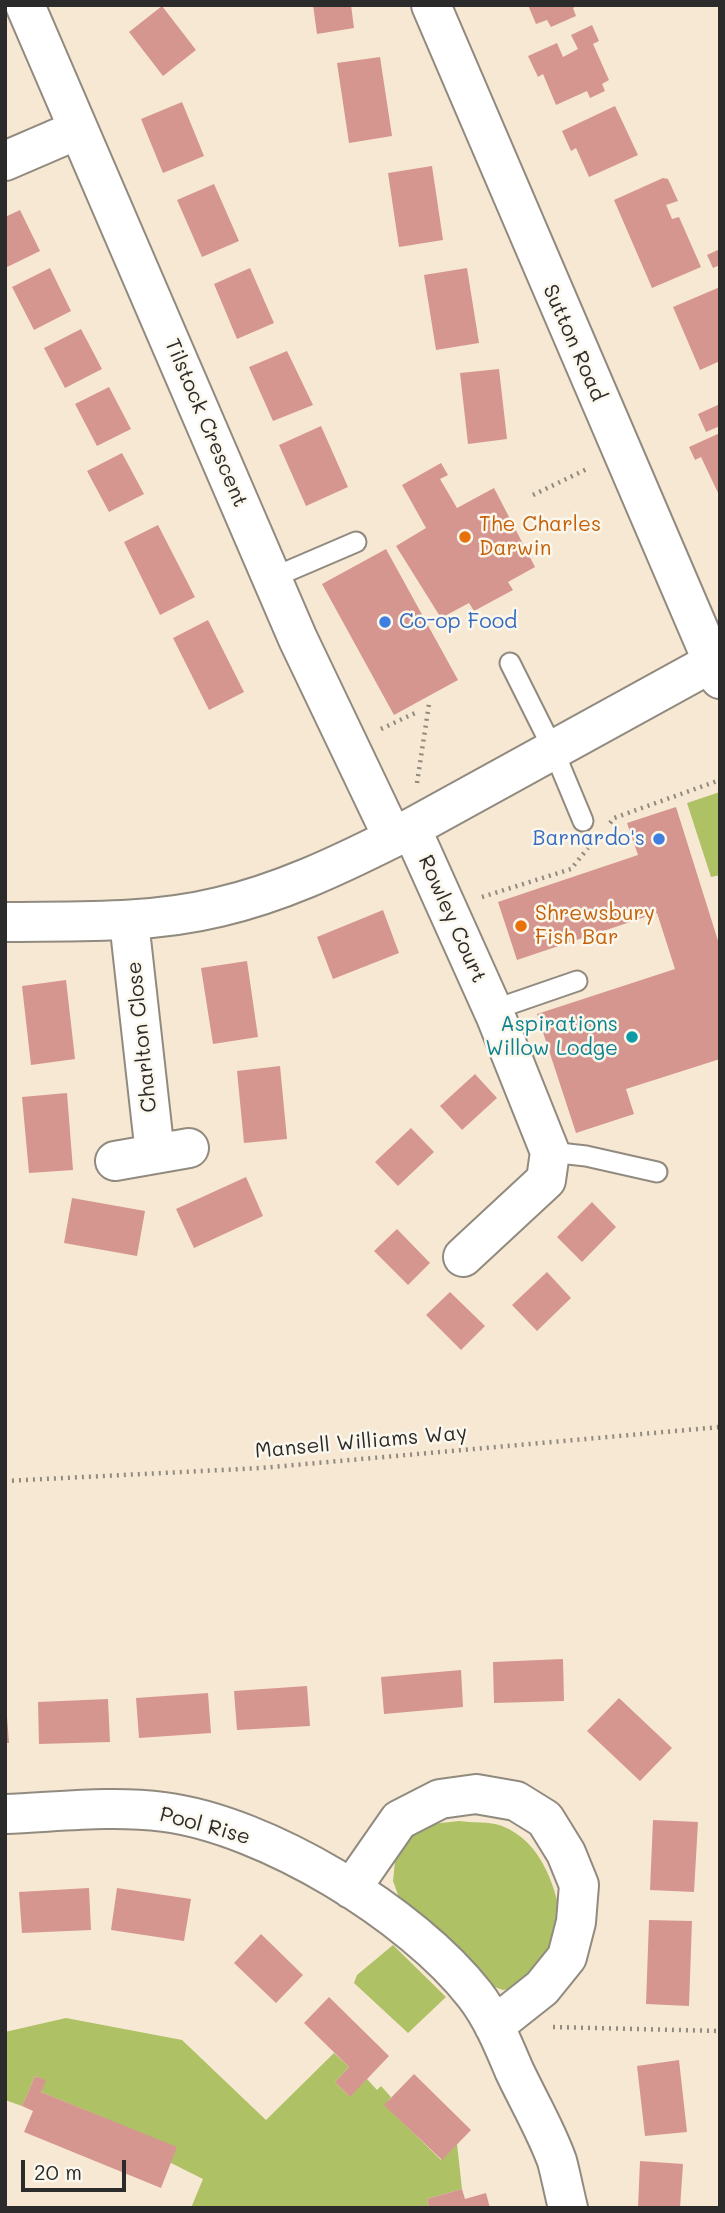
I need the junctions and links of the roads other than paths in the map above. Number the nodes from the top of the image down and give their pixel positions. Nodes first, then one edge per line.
1 (25, 5) edge
2 (431, 5) edge
3 (77, 130) junction
4 (5, 161) edge
5 (356, 542) dead end
6 (272, 578) junction
7 (510, 663) dead end
8 (716, 670) edge
9 (553, 749) junction
10 (583, 821) dead end
11 (412, 827) junction
12 (130, 921) junction
13 (5, 922) edge
14 (577, 981) dead end
15 (493, 1010) junction
16 (550, 1153) junction
17 (114, 1161) dead end
18 (657, 1172) dead end
19 (463, 1257) dead end
20 (5, 1814) edge
21 (351, 1889) junction
22 (494, 2026) junction
23 (568, 2208) edge

1 - 3 street, Tilstock Crescent
2 - 8 street, Sutton Road
3 - 4 street
3 - 6 street, Tilstock Crescent
5 - 6 lane
6 - 11 street, Tilstock Crescent
7 - 9 lane
8 - 9 street
9 - 10 lane
9 - 11 street
11 - 12 street
11 - 15 street, Rowley Court
12 - 13 street
12 - 17 street, Charlton Close
14 - 15 lane
15 - 16 street, Rowley Court
16 - 18 lane
16 - 19 street
20 - 21 street, Pool Rise
21 - 22 street, Pool Rise
21 - 22 street
22 - 23 street, Pool Rise

